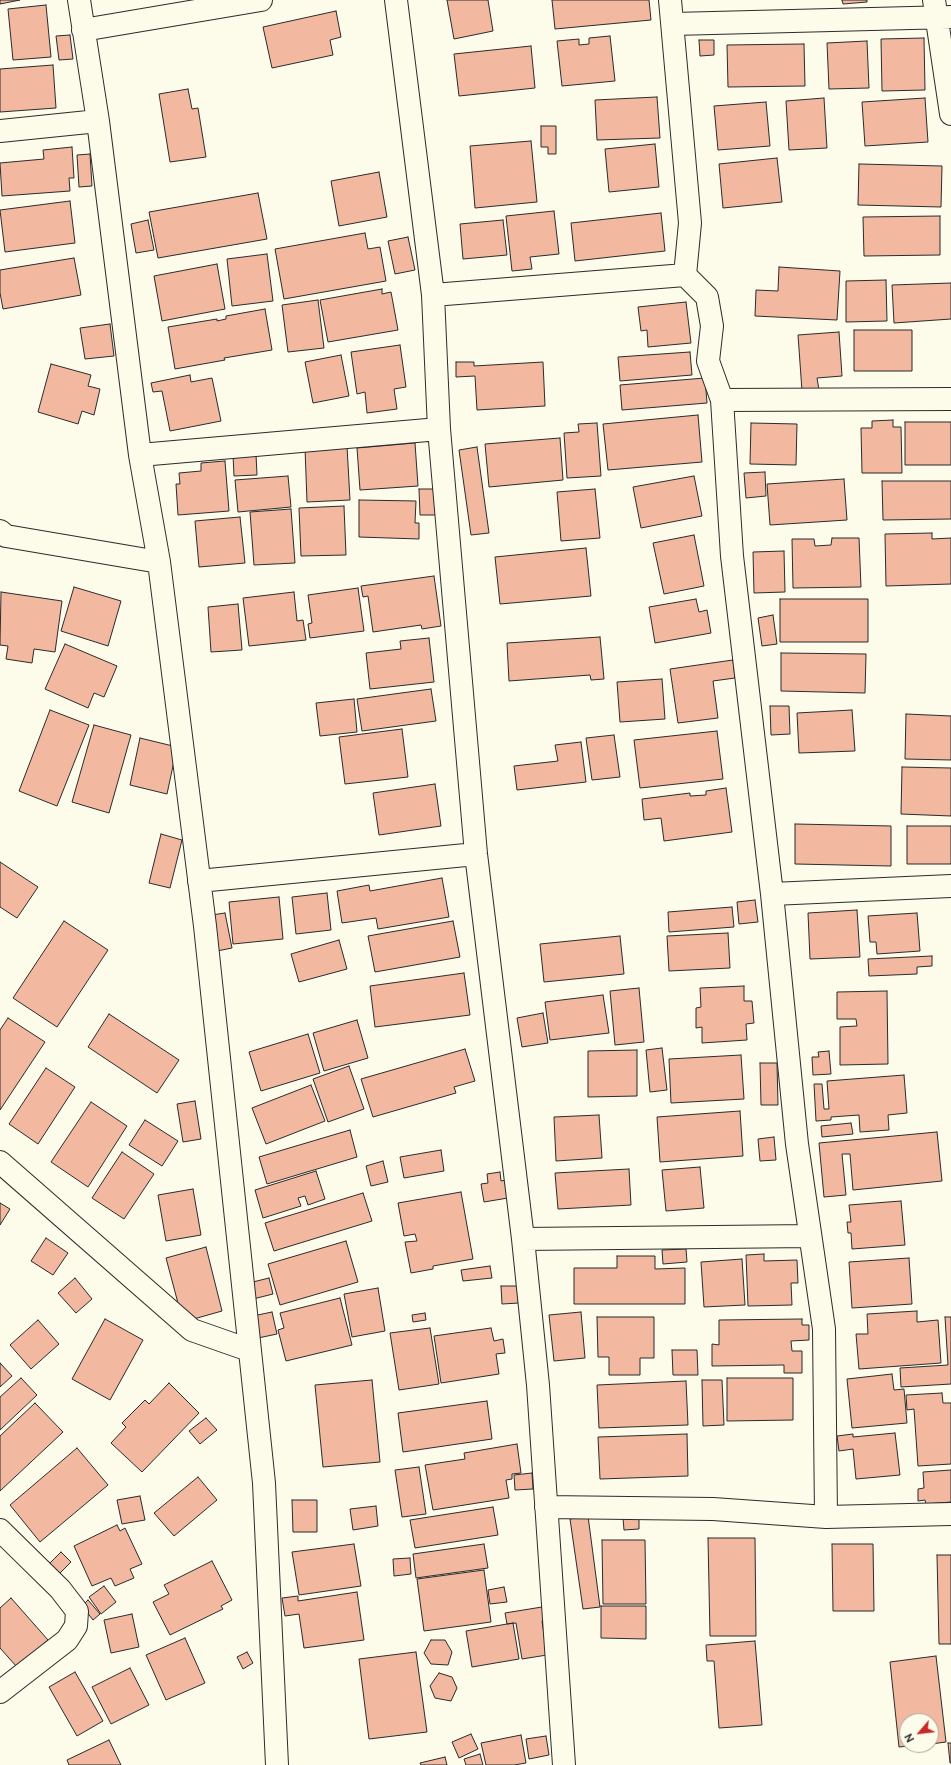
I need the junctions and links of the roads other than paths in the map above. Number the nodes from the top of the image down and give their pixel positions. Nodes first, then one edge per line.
1 (78, 0) edge
2 (260, 0) edge
3 (396, 0) edge
4 (670, 0) edge
5 (940, 12) edge
6 (673, 24) junction
7 (83, 30) junction
8 (951, 114) edge
9 (98, 121) junction
10 (0, 131) edge
11 (685, 275) junction
12 (433, 295) junction
13 (951, 399) edge
14 (722, 400) junction
15 (439, 430) junction
16 (140, 455) junction
17 (0, 531) edge
18 (159, 562) junction
19 (476, 854) junction
20 (199, 881) junction
21 (951, 886) edge
22 (772, 894) junction
23 (0, 1162) edge
24 (810, 1236) junction
25 (523, 1239) junction
26 (250, 1350) junction
27 (546, 1507) junction
28 (951, 1514) edge
29 (826, 1517) junction
30 (0, 1530) edge
31 (0, 1692) edge
32 (277, 1765) edge
33 (564, 1765) edge

1 - 7 street
2 - 7 street
3 - 12 street
4 - 6 street
5 - 6 street
5 - 8 street
6 - 11 street
7 - 9 street
9 - 10 street
9 - 16 street
11 - 12 street
11 - 14 street
12 - 15 street
13 - 14 street
14 - 22 street
15 - 16 street
15 - 19 street
16 - 18 street
17 - 18 street
18 - 20 street
19 - 20 street
19 - 25 street
20 - 26 street
21 - 22 street
22 - 24 street
23 - 26 street
24 - 25 street
24 - 29 street
25 - 27 street
26 - 32 street
27 - 29 street
27 - 33 street
28 - 29 street
30 - 31 street

